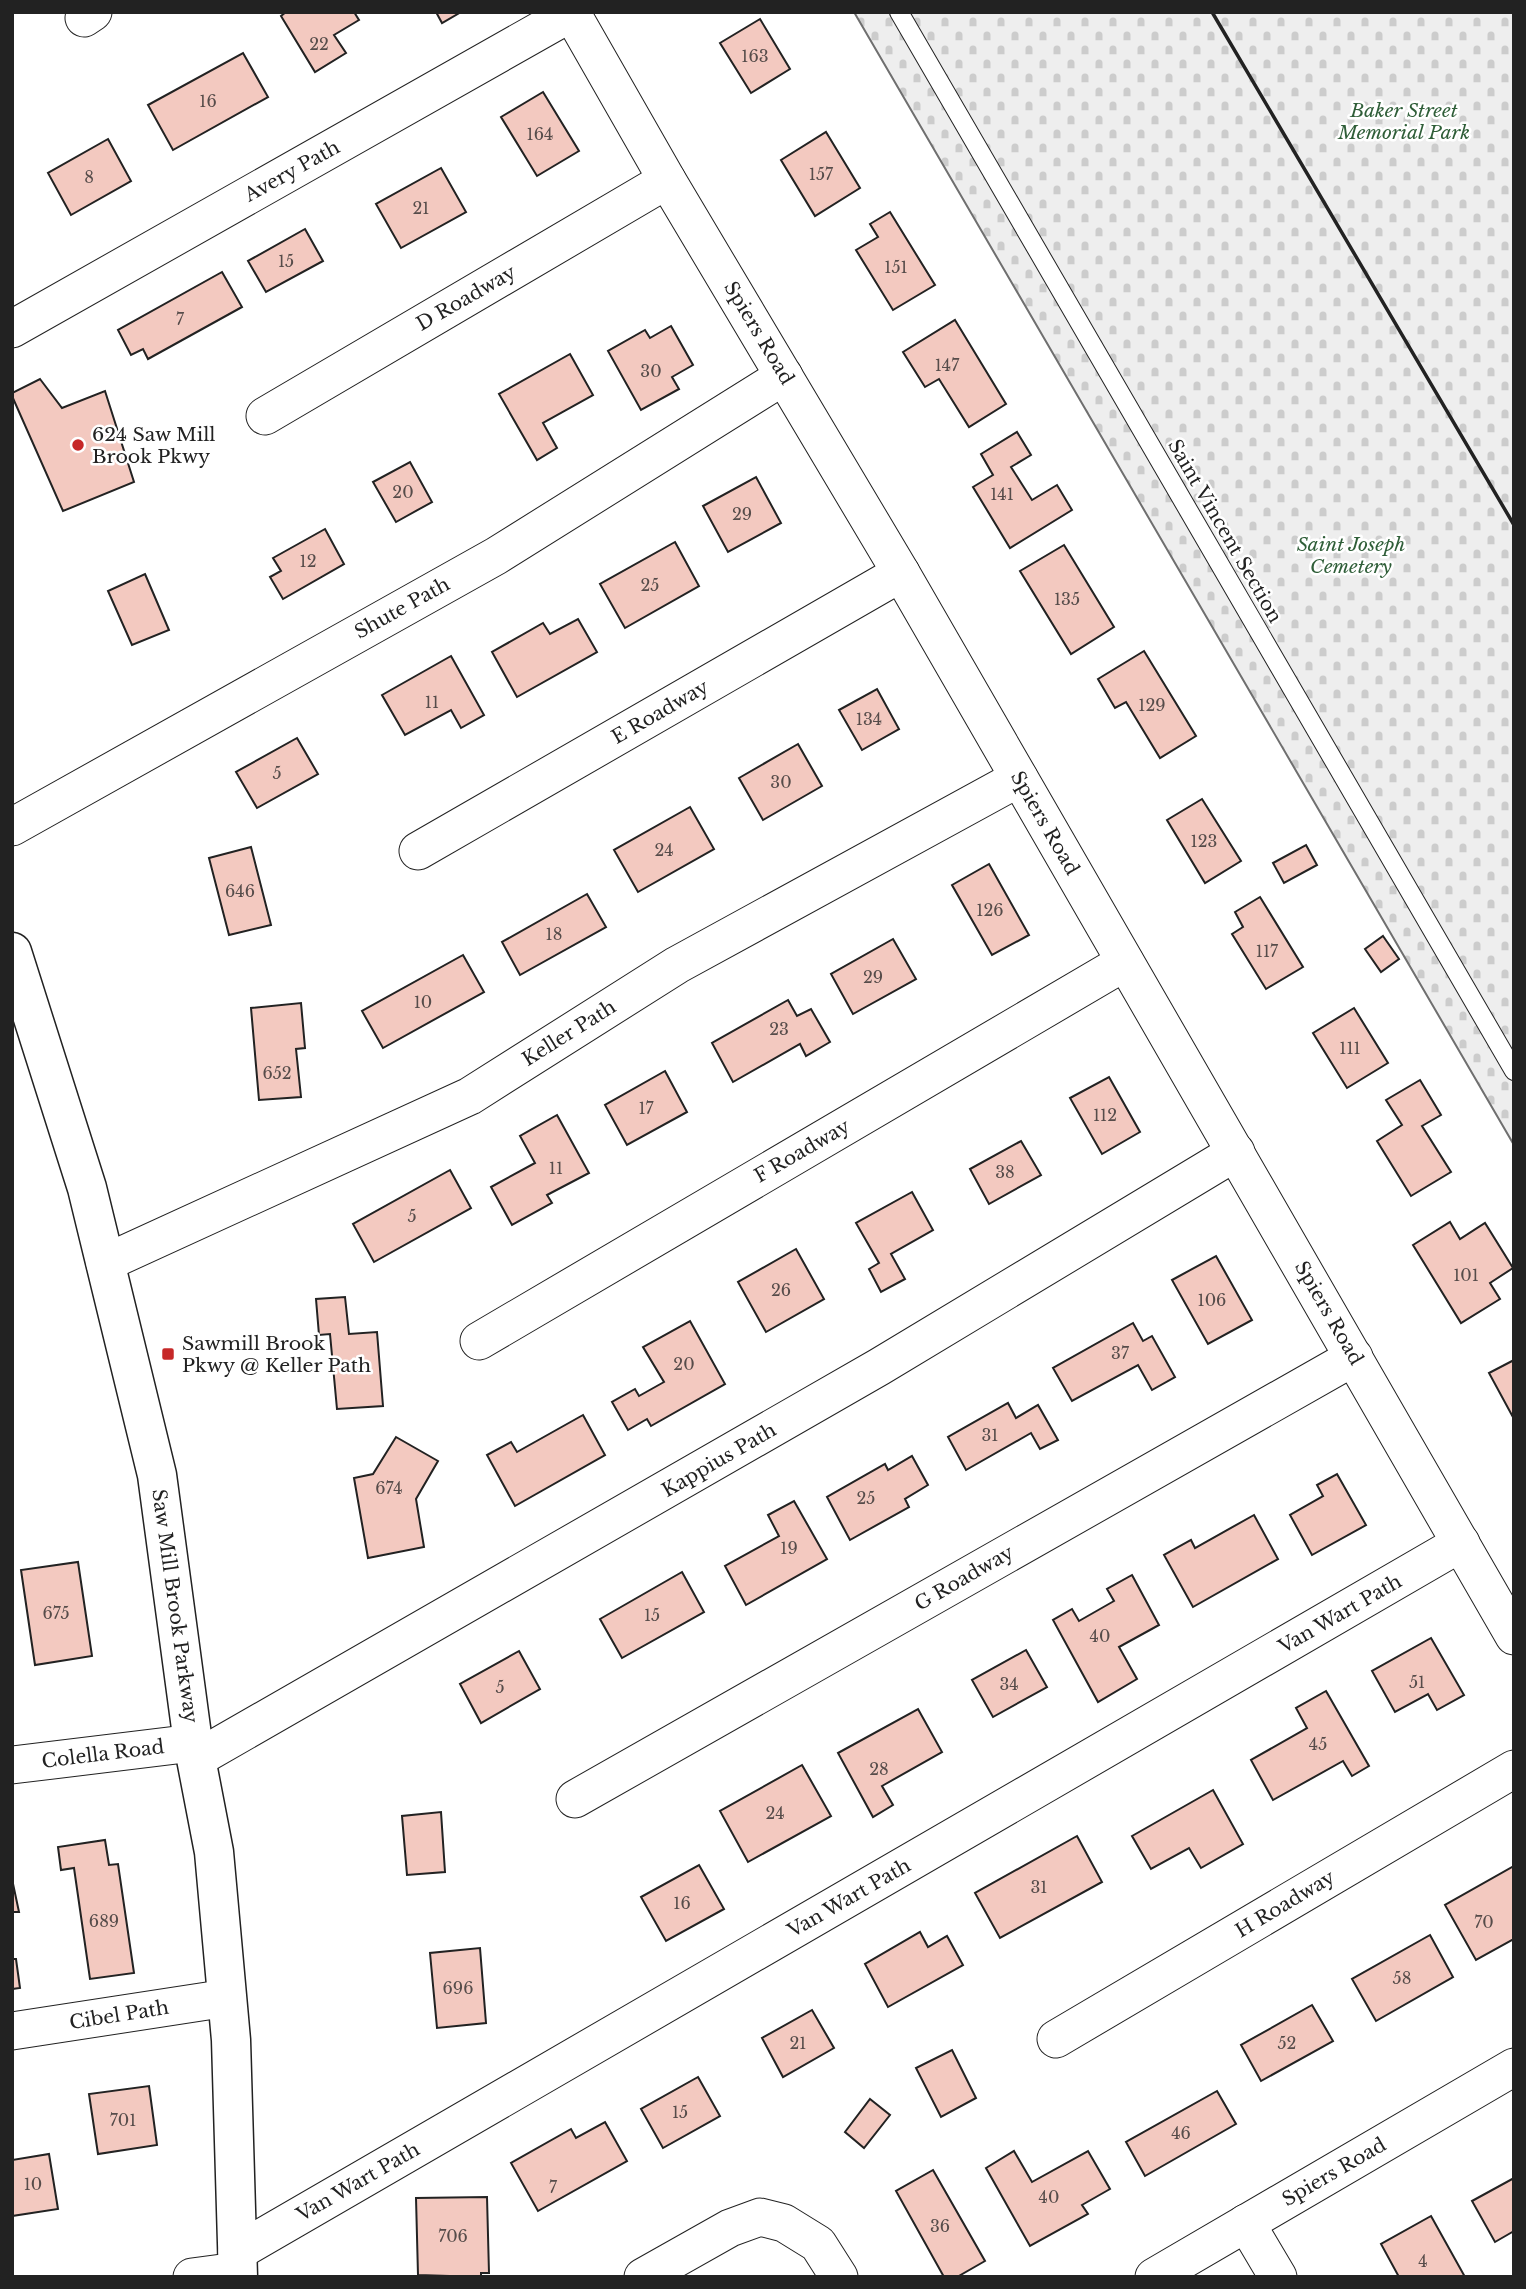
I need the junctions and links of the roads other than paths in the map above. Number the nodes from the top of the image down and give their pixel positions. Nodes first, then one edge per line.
1 (899, 12) edge
2 (571, 13) edge
3 (667, 180) junction
4 (12, 328) edge
5 (784, 376) junction
6 (265, 416) dead end
7 (901, 573) junction
8 (1019, 778) junction
9 (12, 828) edge
10 (418, 851) dead end
11 (12, 952) edge
12 (1125, 962) junction
13 (1514, 1071) edge
14 (1236, 1152) junction
15 (106, 1264) junction
16 (480, 1341) dead end
17 (1354, 1357) junction
18 (1461, 1543) junction
19 (1514, 1636) edge
20 (195, 1751) junction
21 (12, 1765) edge
22 (1514, 1769) edge
23 (575, 1799) dead end
24 (227, 1998) junction
25 (12, 2031) edge
26 (1056, 2039) dead end
27 (1514, 2067) edge
28 (1246, 2223) junction
29 (237, 2266) edge
30 (192, 2277) edge
31 (643, 2277) edge
32 (839, 2277) edge
33 (1154, 2277) edge
34 (1278, 2277) edge

1 - 13 lane, Saint Vincent Section
2 - 3 street, Spiers Road
2 - 4 street, Avery Path
3 - 5 street, Spiers Road
3 - 6 street, D Roadway
5 - 7 street, Spiers Road
5 - 9 street, Shute Path
7 - 8 street, Spiers Road
7 - 10 street, E Roadway
8 - 12 street, Spiers Road
8 - 15 street, Keller Path
11 - 15 street, Saw Mill Brook Parkway
12 - 14 street, Spiers Road
12 - 16 street, F Roadway
14 - 17 street, Spiers Road
14 - 20 street, Kappius Path
15 - 20 street, Saw Mill Brook Parkway
17 - 18 street, Spiers Road
17 - 23 street, G Roadway
18 - 19 street, Spiers Road
18 - 29 street, Van Wart Path
20 - 21 street, Colella Road
20 - 24 street, Saw Mill Brook Parkway
22 - 26 street, H Roadway
24 - 25 street, Cibel Path
24 - 29 street, Saw Mill Brook Parkway
27 - 28 street, Spiers Road
28 - 33 street, Spiers Road
28 - 34 street
29 - 30 street
31 - 32 street

